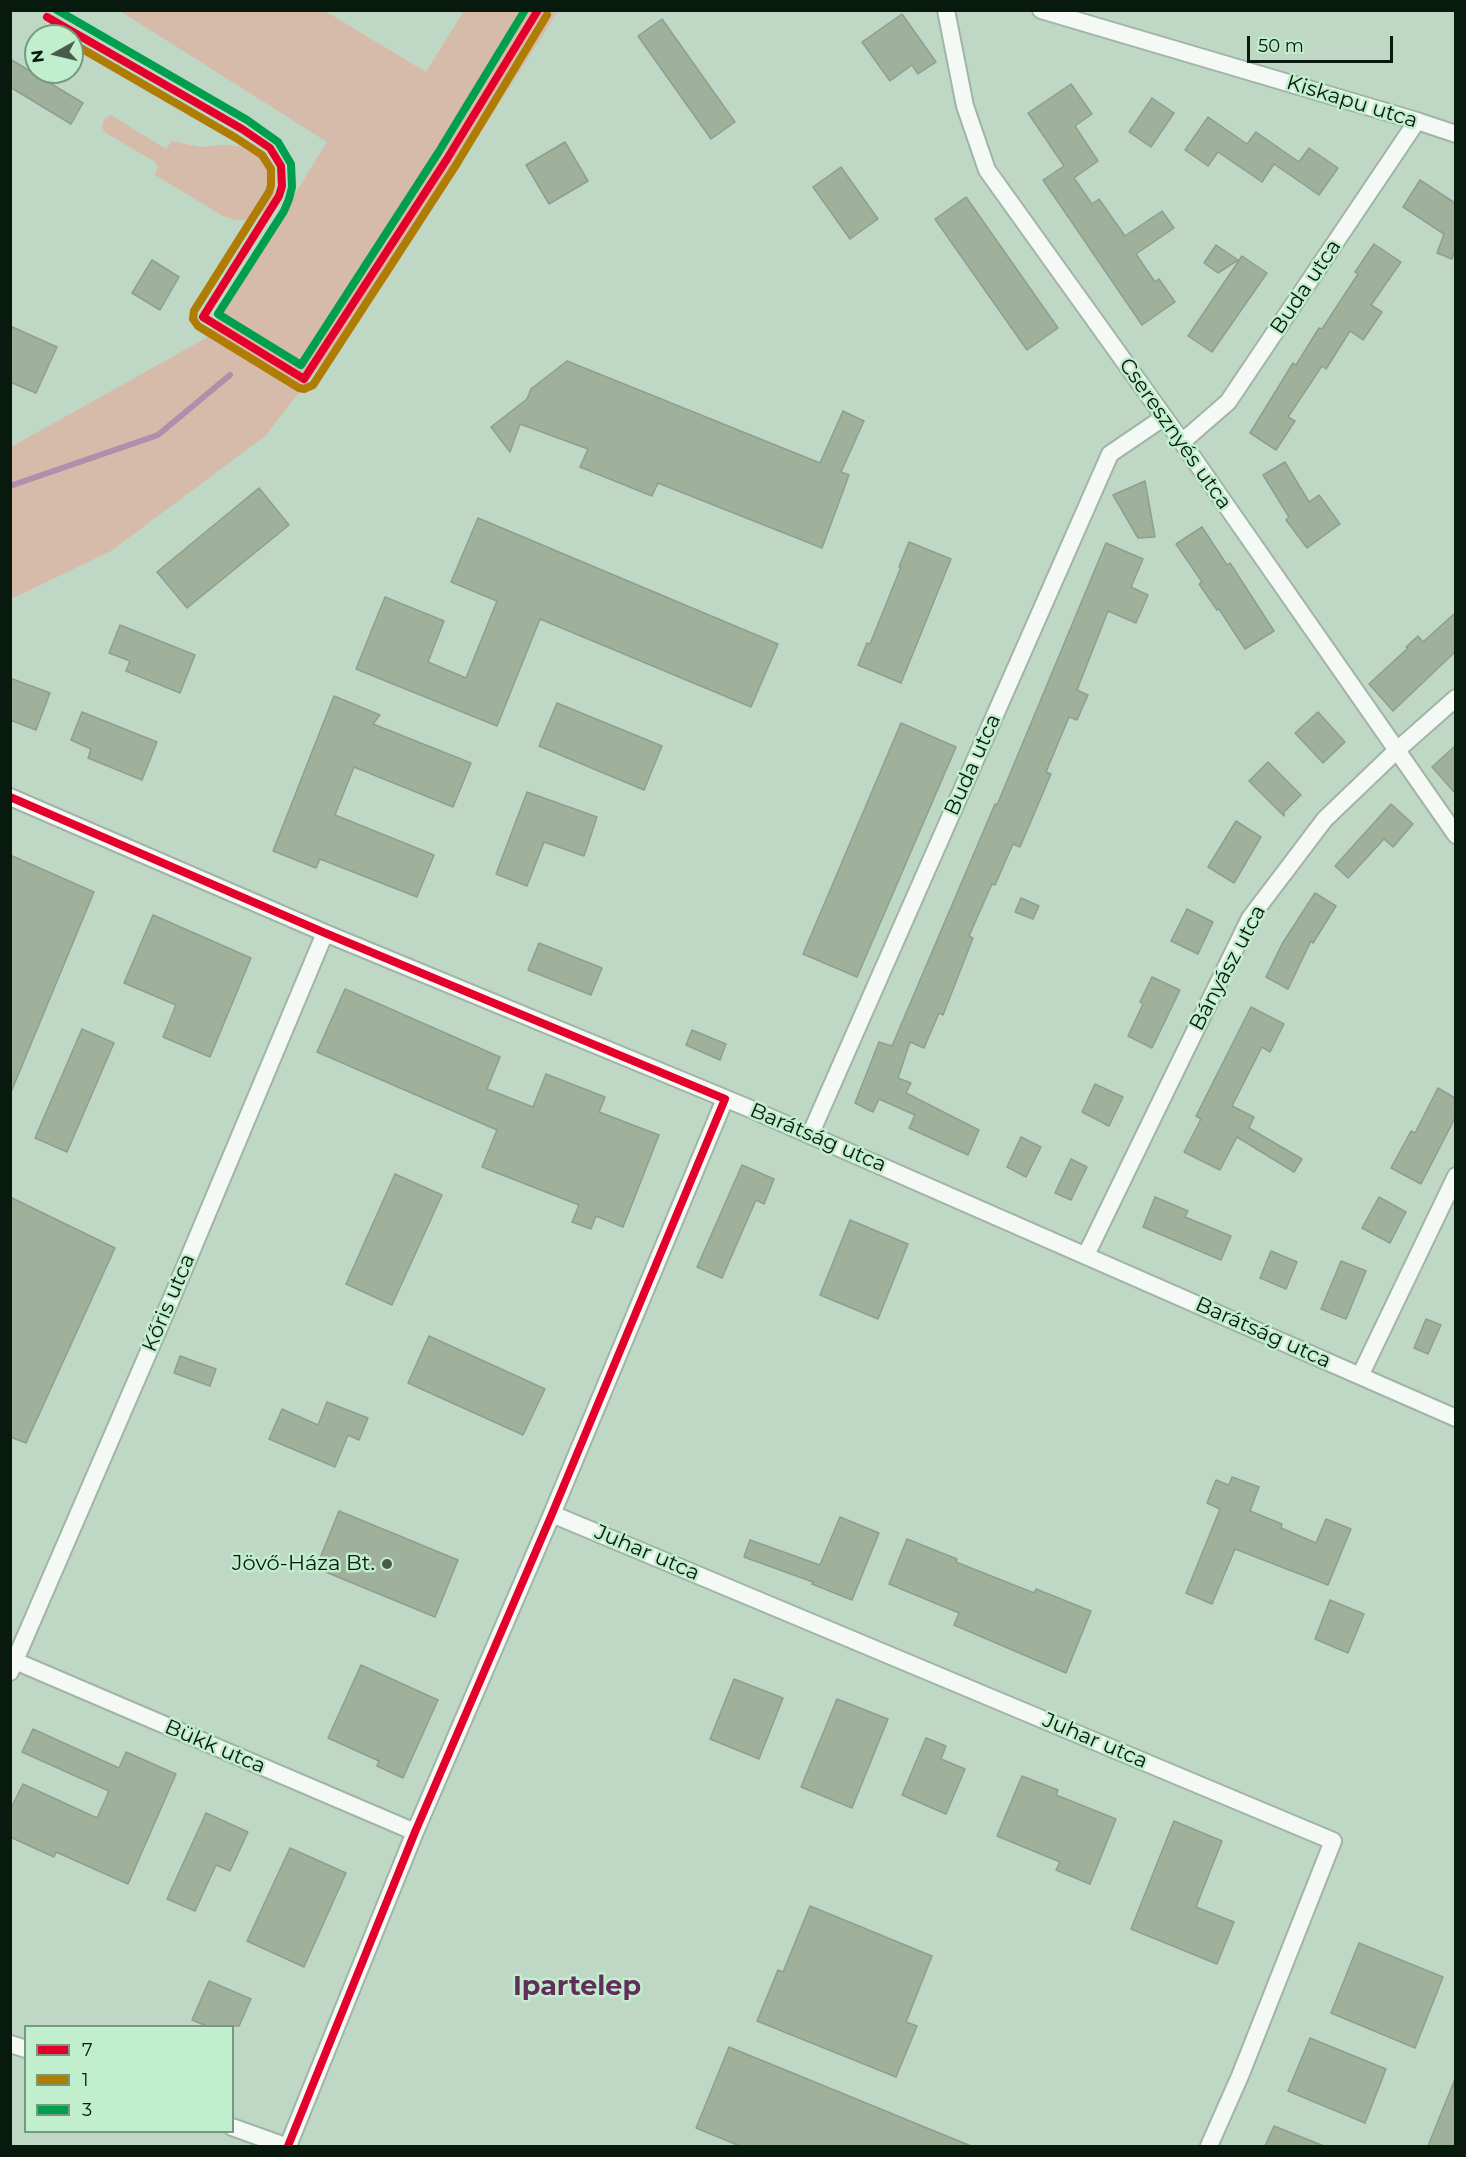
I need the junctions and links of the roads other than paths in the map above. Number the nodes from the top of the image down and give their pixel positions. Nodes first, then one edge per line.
1 (946, 10) edge
2 (1041, 10) edge
3 (1417, 121) junction
4 (1455, 134) edge
5 (1163, 418) junction
6 (1182, 442) junction
7 (1455, 699) edge
8 (1396, 751) junction
9 (10, 797) edge
10 (1455, 835) edge
11 (325, 933) junction
12 (725, 1099) junction
13 (810, 1135) junction
14 (1455, 1176) edge
15 (1086, 1255) junction
16 (1360, 1376) junction
17 (1455, 1418) edge
18 (552, 1514) junction
19 (13, 1667) edge
20 (415, 1832) junction
21 (234, 2128) edge
22 (286, 2146) edge
23 (1209, 2146) edge

1 - 5 street, Cseresznyés utca
2 - 3 street, Kiskapu utca
3 - 4 street, Kiskapu utca
3 - 6 street, Buda utca
5 - 6 street, Cseresznyés utca
5 - 13 street, Buda utca
6 - 8 street, Cseresznyés utca
7 - 8 street, Bányász utca
8 - 10 street, Cseresznyés utca
8 - 15 street, Bányász utca
9 - 11 street, Barátság utca
11 - 12 street, Barátság utca
11 - 19 street, Kőris utca
12 - 13 street, Barátság utca
12 - 18 street
13 - 15 street, Barátság utca
14 - 16 street
15 - 16 street, Barátság utca
16 - 17 street, Barátság utca
18 - 20 street
18 - 23 street, Juhar utca
19 - 20 street, Bükk utca
20 - 22 street
21 - 22 street

